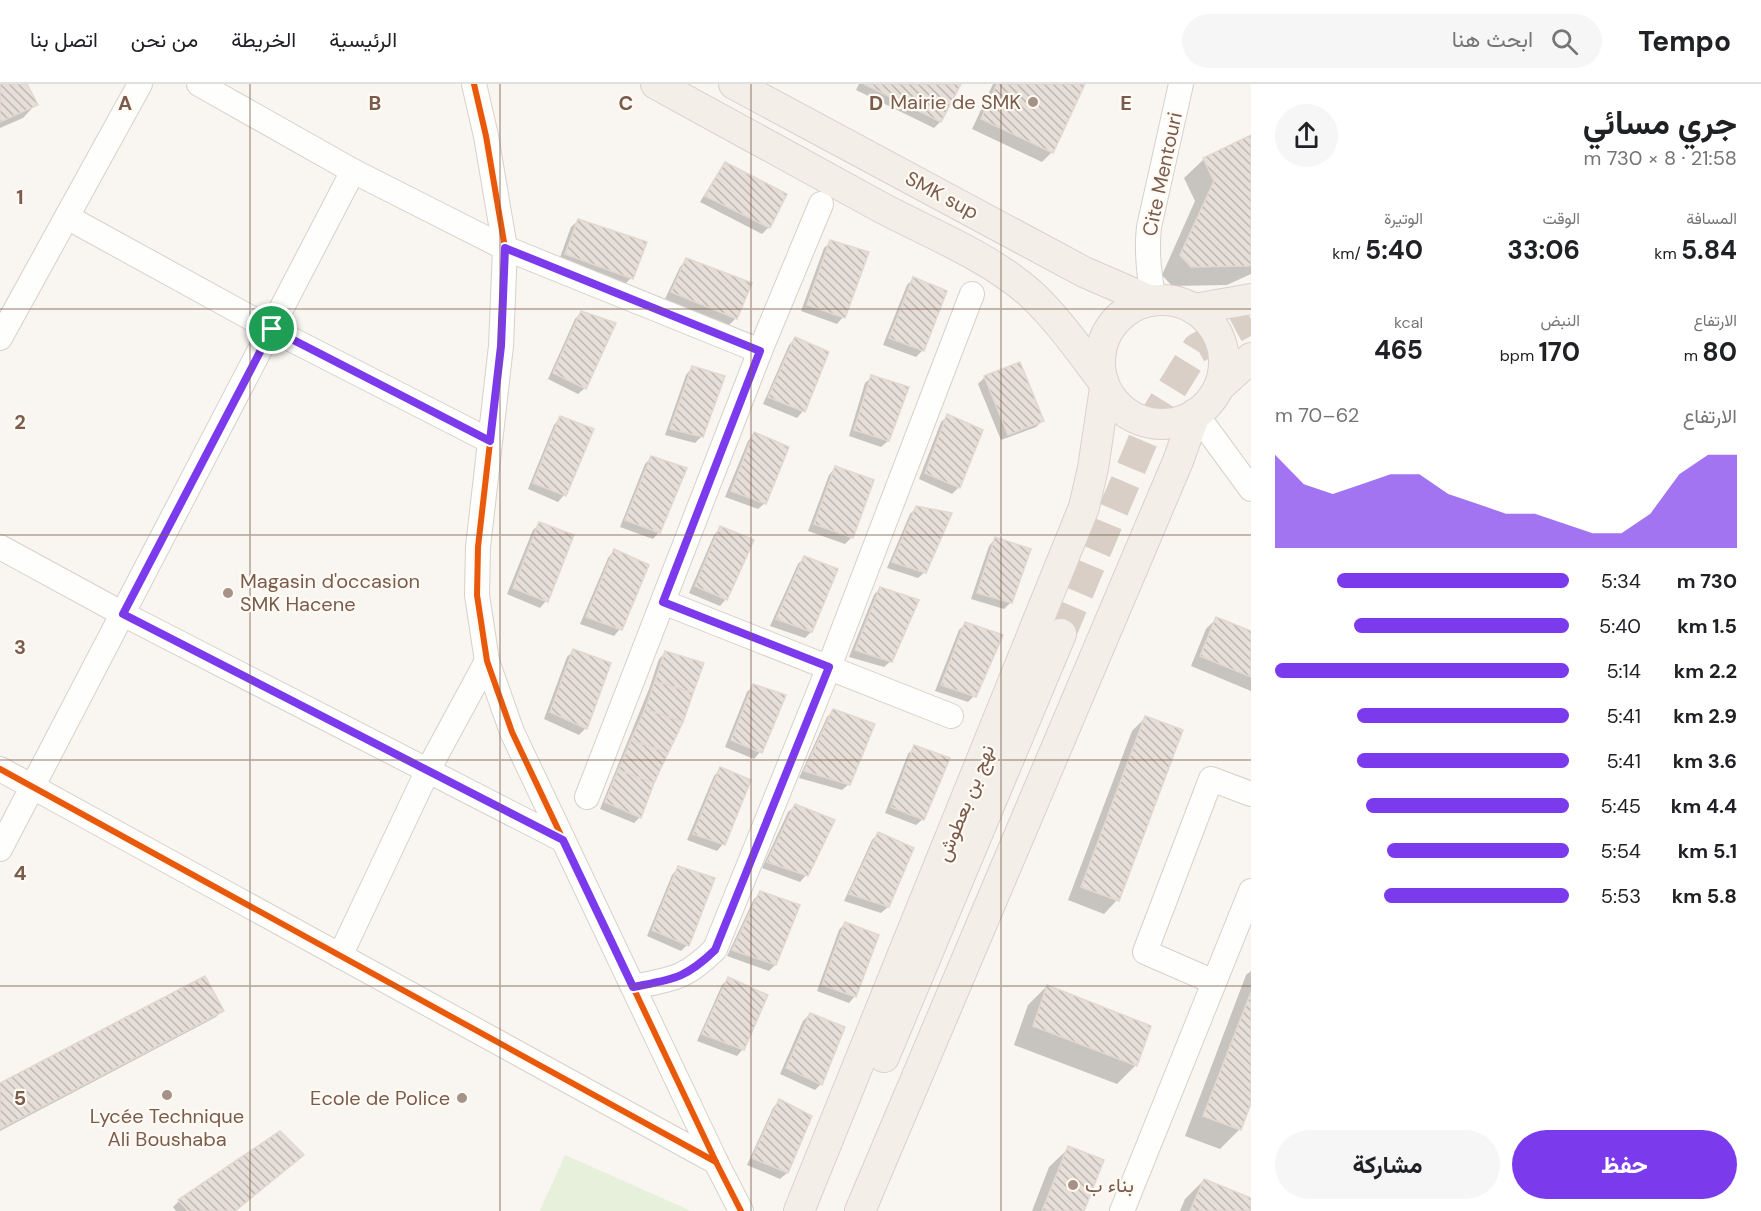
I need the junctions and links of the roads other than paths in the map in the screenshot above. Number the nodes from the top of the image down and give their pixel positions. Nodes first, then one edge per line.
1 (140, 84) edge
2 (199, 84) edge
3 (474, 84) edge
4 (656, 84) edge
5 (734, 84) edge
6 (1181, 84) edge
7 (353, 171) junction
8 (821, 204) dead end
9 (67, 217) junction
10 (505, 248) junction
11 (972, 294) dead end
12 (1251, 299) edge
13 (1153, 301) junction
14 (1194, 309) junction
15 (272, 329) junction
16 (0, 338) edge
17 (760, 351) junction
18 (1251, 358) edge
19 (1104, 384) junction
20 (1219, 387) junction
21 (1196, 414) junction
22 (490, 441) junction
23 (1251, 489) edge
24 (0, 547) edge
25 (663, 602) junction
26 (123, 614) junction
27 (487, 660) junction
28 (829, 667) junction
29 (951, 716) dead end
30 (0, 769) edge
31 (428, 770) junction
32 (33, 788) junction
33 (1251, 794) edge
34 (587, 797) dead end
35 (563, 840) junction
36 (0, 849) edge
37 (1251, 891) edge
38 (340, 956) junction
39 (1214, 982) junction
40 (633, 987) junction
41 (716, 1162) junction
42 (741, 1211) edge
43 (800, 1211) edge
44 (820, 1211) edge
45 (840, 1211) edge
46 (860, 1211) edge
47 (1122, 1211) edge

1 - 9 street
2 - 7 street
3 - 10 street
4 - 19 main road
5 - 13 main road, SMK sup
6 - 13 street, Cite Mentouri
7 - 10 street
7 - 15 street
8 - 17 street
9 - 15 street
9 - 16 street
10 - 17 street
10 - 22 street
11 - 28 street
12 - 14 main road
13 - 14 main road
13 - 19 main road
14 - 20 main road
15 - 22 street
15 - 26 street
17 - 25 street
18 - 20 main road
19 - 21 main road
19 - 43 main road, نهج بن بعطوش
20 - 21 main road
21 - 23 street
21 - 46 main road
22 - 27 street
24 - 26 street
25 - 28 street
25 - 34 street
26 - 31 street
26 - 32 street
27 - 31 street
27 - 35 street
28 - 29 street
28 - 40 street
30 - 32 street
31 - 35 street
31 - 38 street
32 - 36 street
32 - 38 street
33 - 39 street
35 - 40 street
37 - 39 street
38 - 41 street
39 - 47 street
40 - 41 street
41 - 42 street
44 - 45 main road, نهج بن بعطوش

